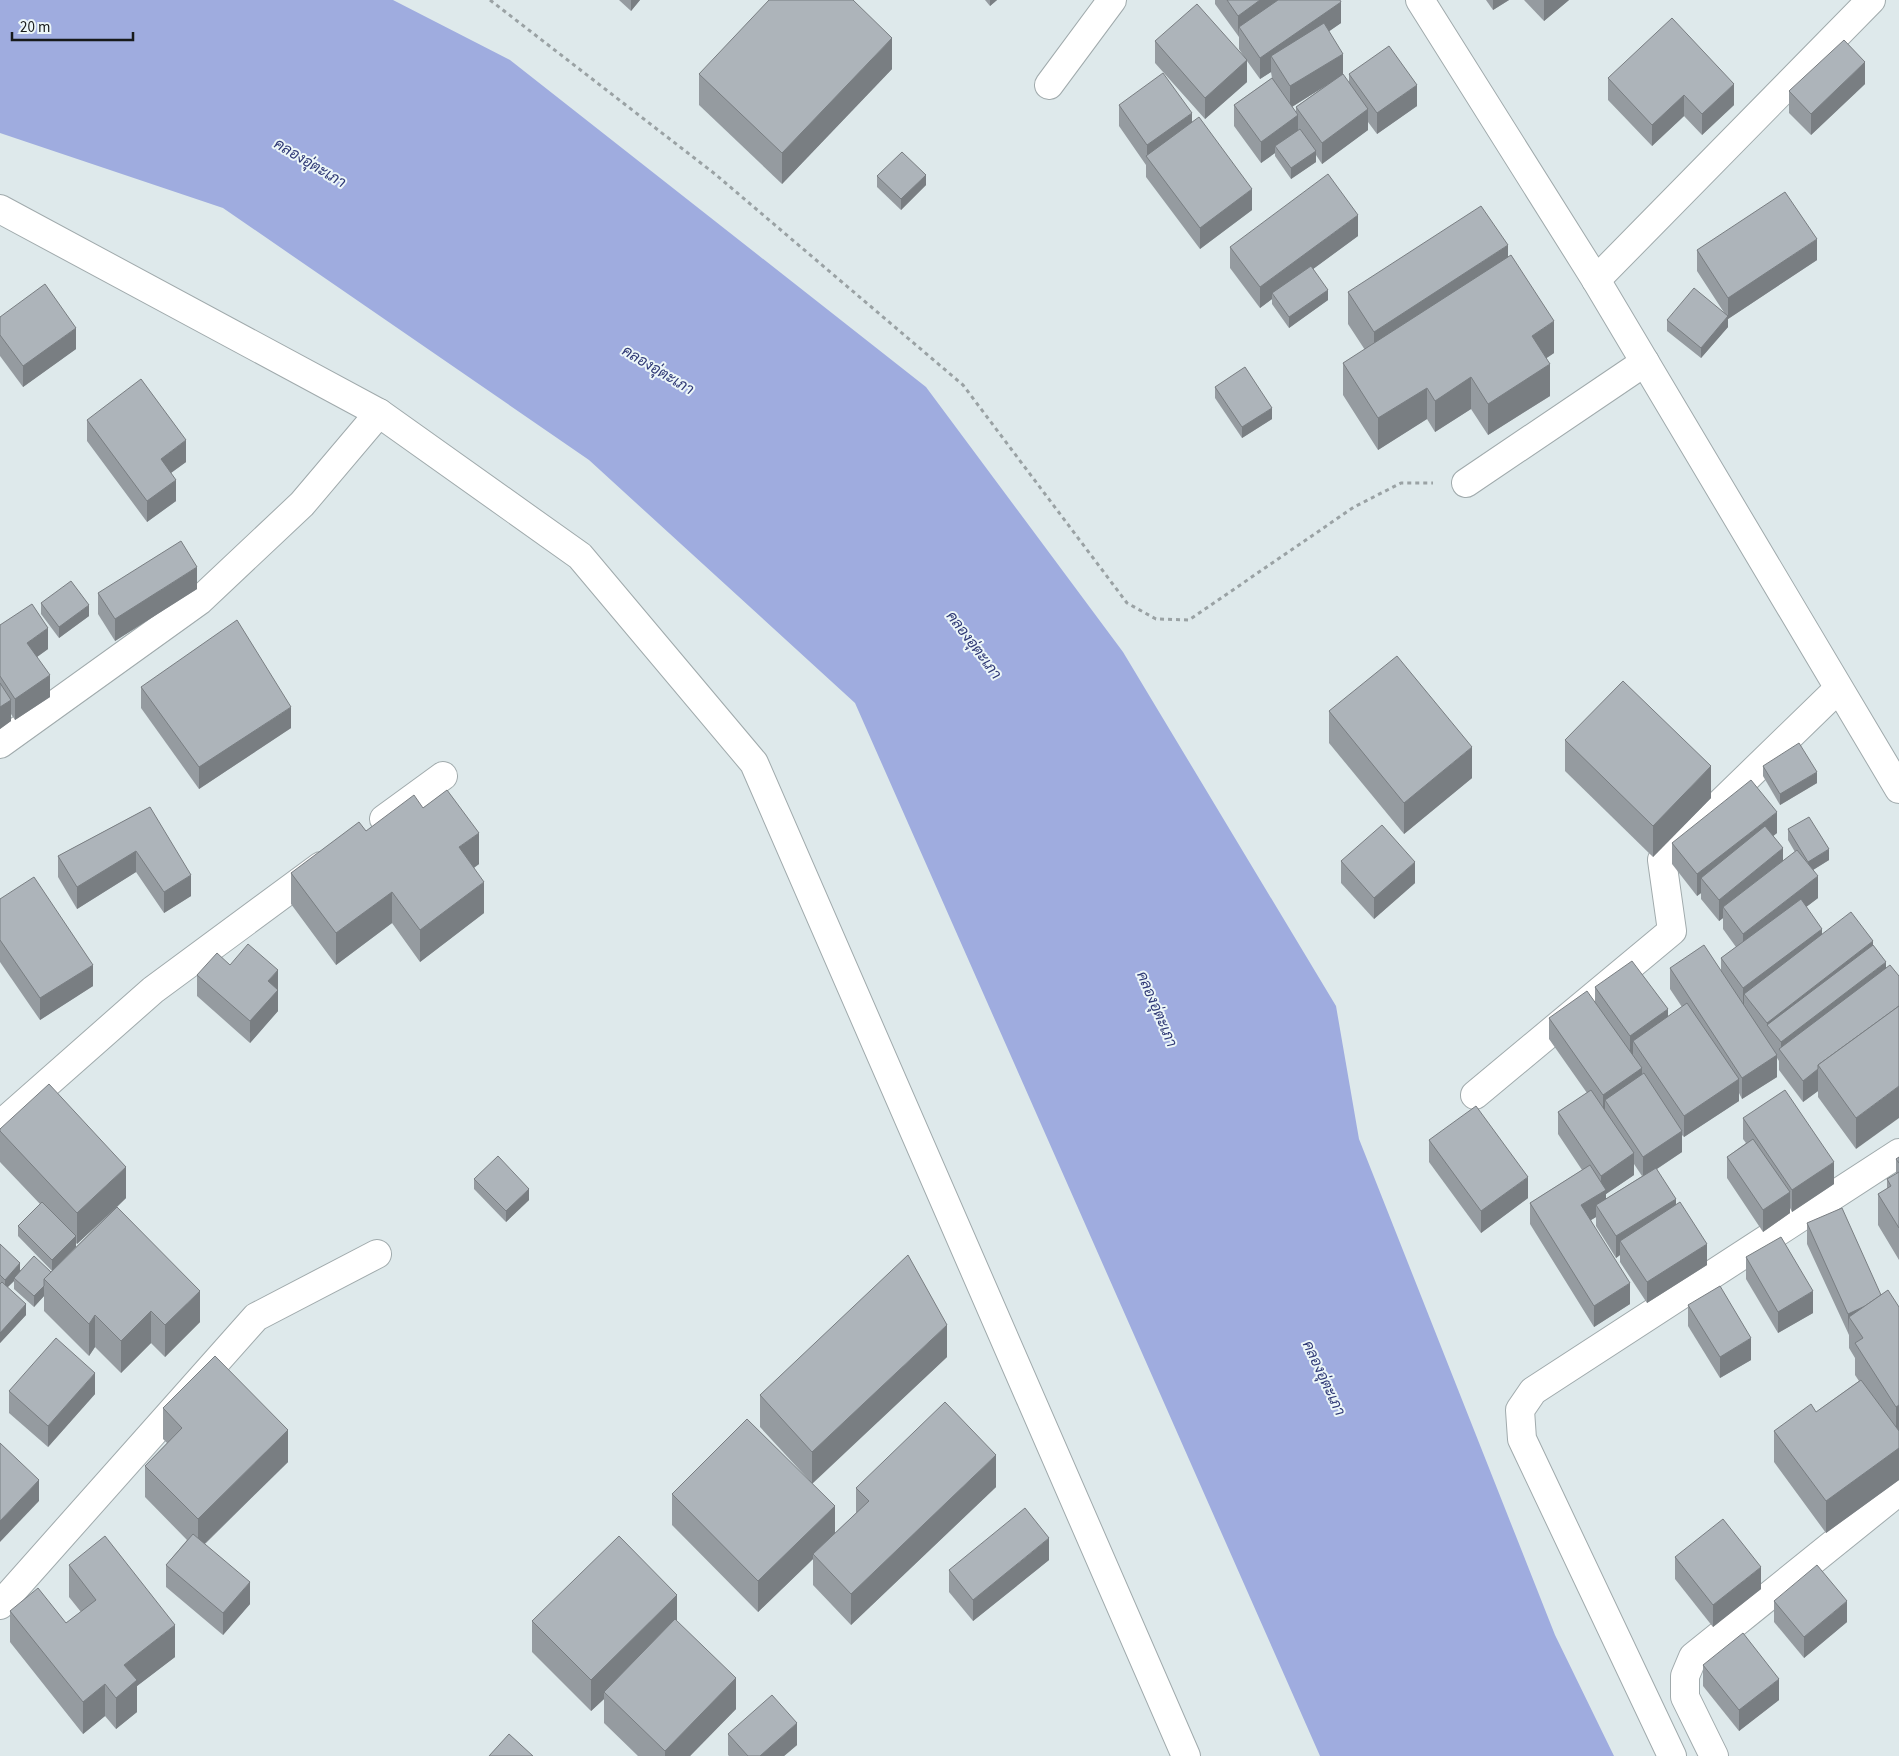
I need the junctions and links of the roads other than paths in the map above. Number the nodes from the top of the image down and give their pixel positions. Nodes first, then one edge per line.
1 (1112, 0) edge
2 (1420, 0) edge
3 (1871, 0) edge
4 (1049, 85) dead end
5 (0, 210) edge
6 (1596, 280) junction
7 (1644, 362) junction
8 (379, 413) junction
9 (1466, 483) road end
10 (1838, 689) junction
11 (0, 744) edge
12 (443, 776) dead end
13 (1899, 790) edge
14 (364, 834) edge
15 (341, 851) edge
16 (1475, 1095) dead end
17 (0, 1125) edge
18 (1899, 1154) edge
19 (377, 1254) dead end
20 (1899, 1491) edge
21 (0, 1605) edge
22 (1186, 1756) edge
23 (1672, 1756) edge
24 (1714, 1756) edge

1 - 4 street
2 - 6 street
3 - 6 street
5 - 8 street
6 - 7 street
7 - 9 street
7 - 10 street
8 - 11 street
8 - 22 street
10 - 13 street
10 - 16 street
12 - 14 street
15 - 17 street
18 - 23 street
19 - 21 street
20 - 24 street

